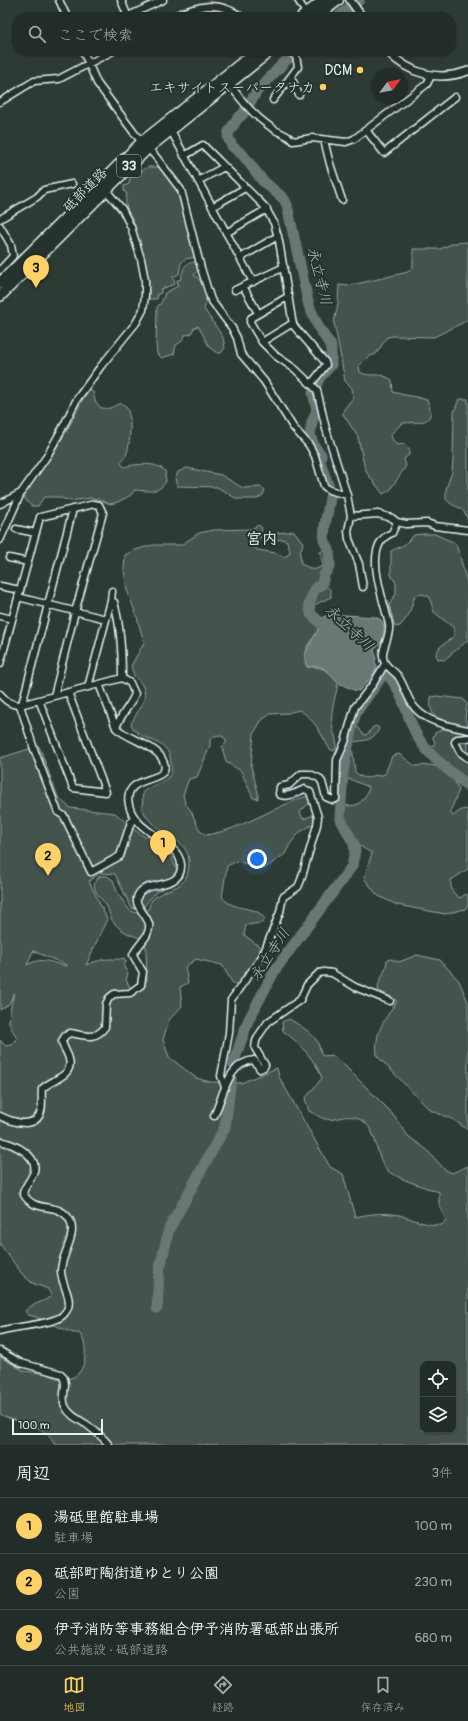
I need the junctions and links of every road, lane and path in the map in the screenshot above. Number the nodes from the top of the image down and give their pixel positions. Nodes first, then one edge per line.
1 (59, 0) edge
2 (121, 0) edge
3 (163, 0) edge
4 (298, 0) edge
5 (324, 0) edge
6 (338, 0) edge
7 (350, 0) edge
8 (187, 10) joint
9 (65, 12) edge
10 (126, 12) edge
11 (138, 12) edge
12 (182, 12) edge
13 (236, 12) edge
14 (306, 12) edge
15 (312, 12) edge
16 (316, 12) edge
17 (358, 12) edge
18 (85, 56) edge
19 (104, 56) edge
20 (251, 56) edge
21 (264, 56) edge
22 (296, 56) edge
23 (393, 56) edge
24 (88, 65) junction
25 (468, 71) edge
26 (431, 76) junction
27 (291, 77) junction
28 (229, 83) junction
29 (299, 95) dead end
30 (455, 97) dead end
31 (273, 100) dead end
32 (0, 102) edge
33 (168, 126) junction
34 (366, 130) junction
35 (324, 140) junction
36 (145, 145) junction
37 (184, 156) junction
38 (224, 167) junction
39 (198, 182) junction
40 (72, 184) dead end
41 (102, 186) junction
42 (245, 188) junction
43 (342, 200) dead end
44 (212, 207) junction
45 (267, 210) junction
46 (0, 219) edge
47 (0, 226) edge
48 (226, 233) junction
49 (278, 236) junction
50 (240, 258) junction
51 (284, 267) junction
52 (0, 270) edge
53 (253, 282) junction
54 (243, 286) junction
55 (1, 289) edge
56 (235, 290) dead end
57 (288, 296) junction
58 (258, 313) junction
59 (293, 323) junction
60 (262, 342) junction
61 (314, 386) junction
62 (21, 492) junction
63 (347, 495) junction
64 (0, 504) edge
65 (73, 509) junction
66 (351, 516) junction
67 (397, 522) junction
68 (16, 529) dead end
69 (468, 530) edge
70 (36, 533) junction
71 (0, 540) edge
72 (9, 558) dead end
73 (28, 562) junction
74 (0, 586) edge
75 (363, 587) dead end
76 (20, 590) junction
77 (112, 591) dead end
78 (18, 598) junction
79 (111, 601) junction
80 (48, 605) junction
81 (75, 612) junction
82 (0, 616) edge
83 (12, 619) junction
84 (106, 619) junction
85 (0, 664) edge
86 (385, 664) junction
87 (122, 678) junction
88 (99, 684) junction
89 (88, 687) junction
90 (68, 692) junction
91 (0, 694) edge
92 (54, 696) junction
93 (39, 700) junction
94 (21, 704) junction
95 (116, 728) junction
96 (468, 730) edge
97 (468, 738) edge
98 (468, 758) edge
99 (135, 819) junction
100 (390, 1001) dead end
101 (225, 1087) junction
102 (0, 1116) edge
103 (214, 1116) dead end
104 (0, 1141) edge
105 (0, 1331) edge
106 (0, 1351) edge
107 (109, 1445) edge

1 - 9 street
2 - 10 street
3 - 11 street
4 - 14 street
5 - 15 highway
6 - 16 highway
7 - 17 street
8 - 12 street
8 - 13 street
18 - 24 street
19 - 24 street
20 - 33 highway, 砥部道路 / 33
21 - 28 highway, 砥部道路 / 33
22 - 27 street
23 - 26 street
24 - 32 street
24 - 36 street
25 - 26 street
26 - 34 street
27 - 29 street
27 - 31 street
28 - 33 highway, 砥部道路 / 33
28 - 35 street
30 - 34 street
33 - 36 highway, 砥部道路 / 33
33 - 37 street
34 - 35 street
35 - 43 street
36 - 41 highway, 砥部道路 / 33
36 - 63 street
37 - 38 street
37 - 39 street
38 - 39 street
38 - 42 street
39 - 44 street
40 - 46 street
41 - 55 highway, 砥部道路 / 33
41 - 62 street
42 - 44 street
42 - 45 street
44 - 48 street
45 - 48 street
45 - 49 street
47 - 52 street
48 - 50 street
49 - 50 street
49 - 51 street
50 - 53 street
51 - 53 street
51 - 57 street
53 - 54 street
54 - 56 street
54 - 58 street
57 - 58 street
57 - 59 street
58 - 60 street
59 - 60 street
59 - 61 street
60 - 61 street
61 - 63 street
62 - 64 street
62 - 71 street
63 - 66 street
65 - 70 street
65 - 80 street
65 - 81 street
66 - 67 street
66 - 75 street
67 - 69 street
67 - 86 street
68 - 70 street
70 - 73 street
72 - 73 street
73 - 76 street
74 - 76 street
76 - 78 street
77 - 79 street
78 - 80 street
78 - 83 street
79 - 84 street
79 - 87 street
80 - 81 street
80 - 94 street
81 - 84 street
81 - 92 street
82 - 83 street
83 - 85 street
84 - 89 street
86 - 96 street
86 - 101 street
87 - 88 street
87 - 95 street
88 - 89 street
88 - 95 street
89 - 90 street
90 - 92 street
90 - 93 street
91 - 94 street
92 - 93 street
93 - 94 street
94 - 99 street
95 - 99 street
97 - 98 street
99 - 102 street
100 - 101 street
101 - 103 street
104 - 105 street
106 - 107 street

